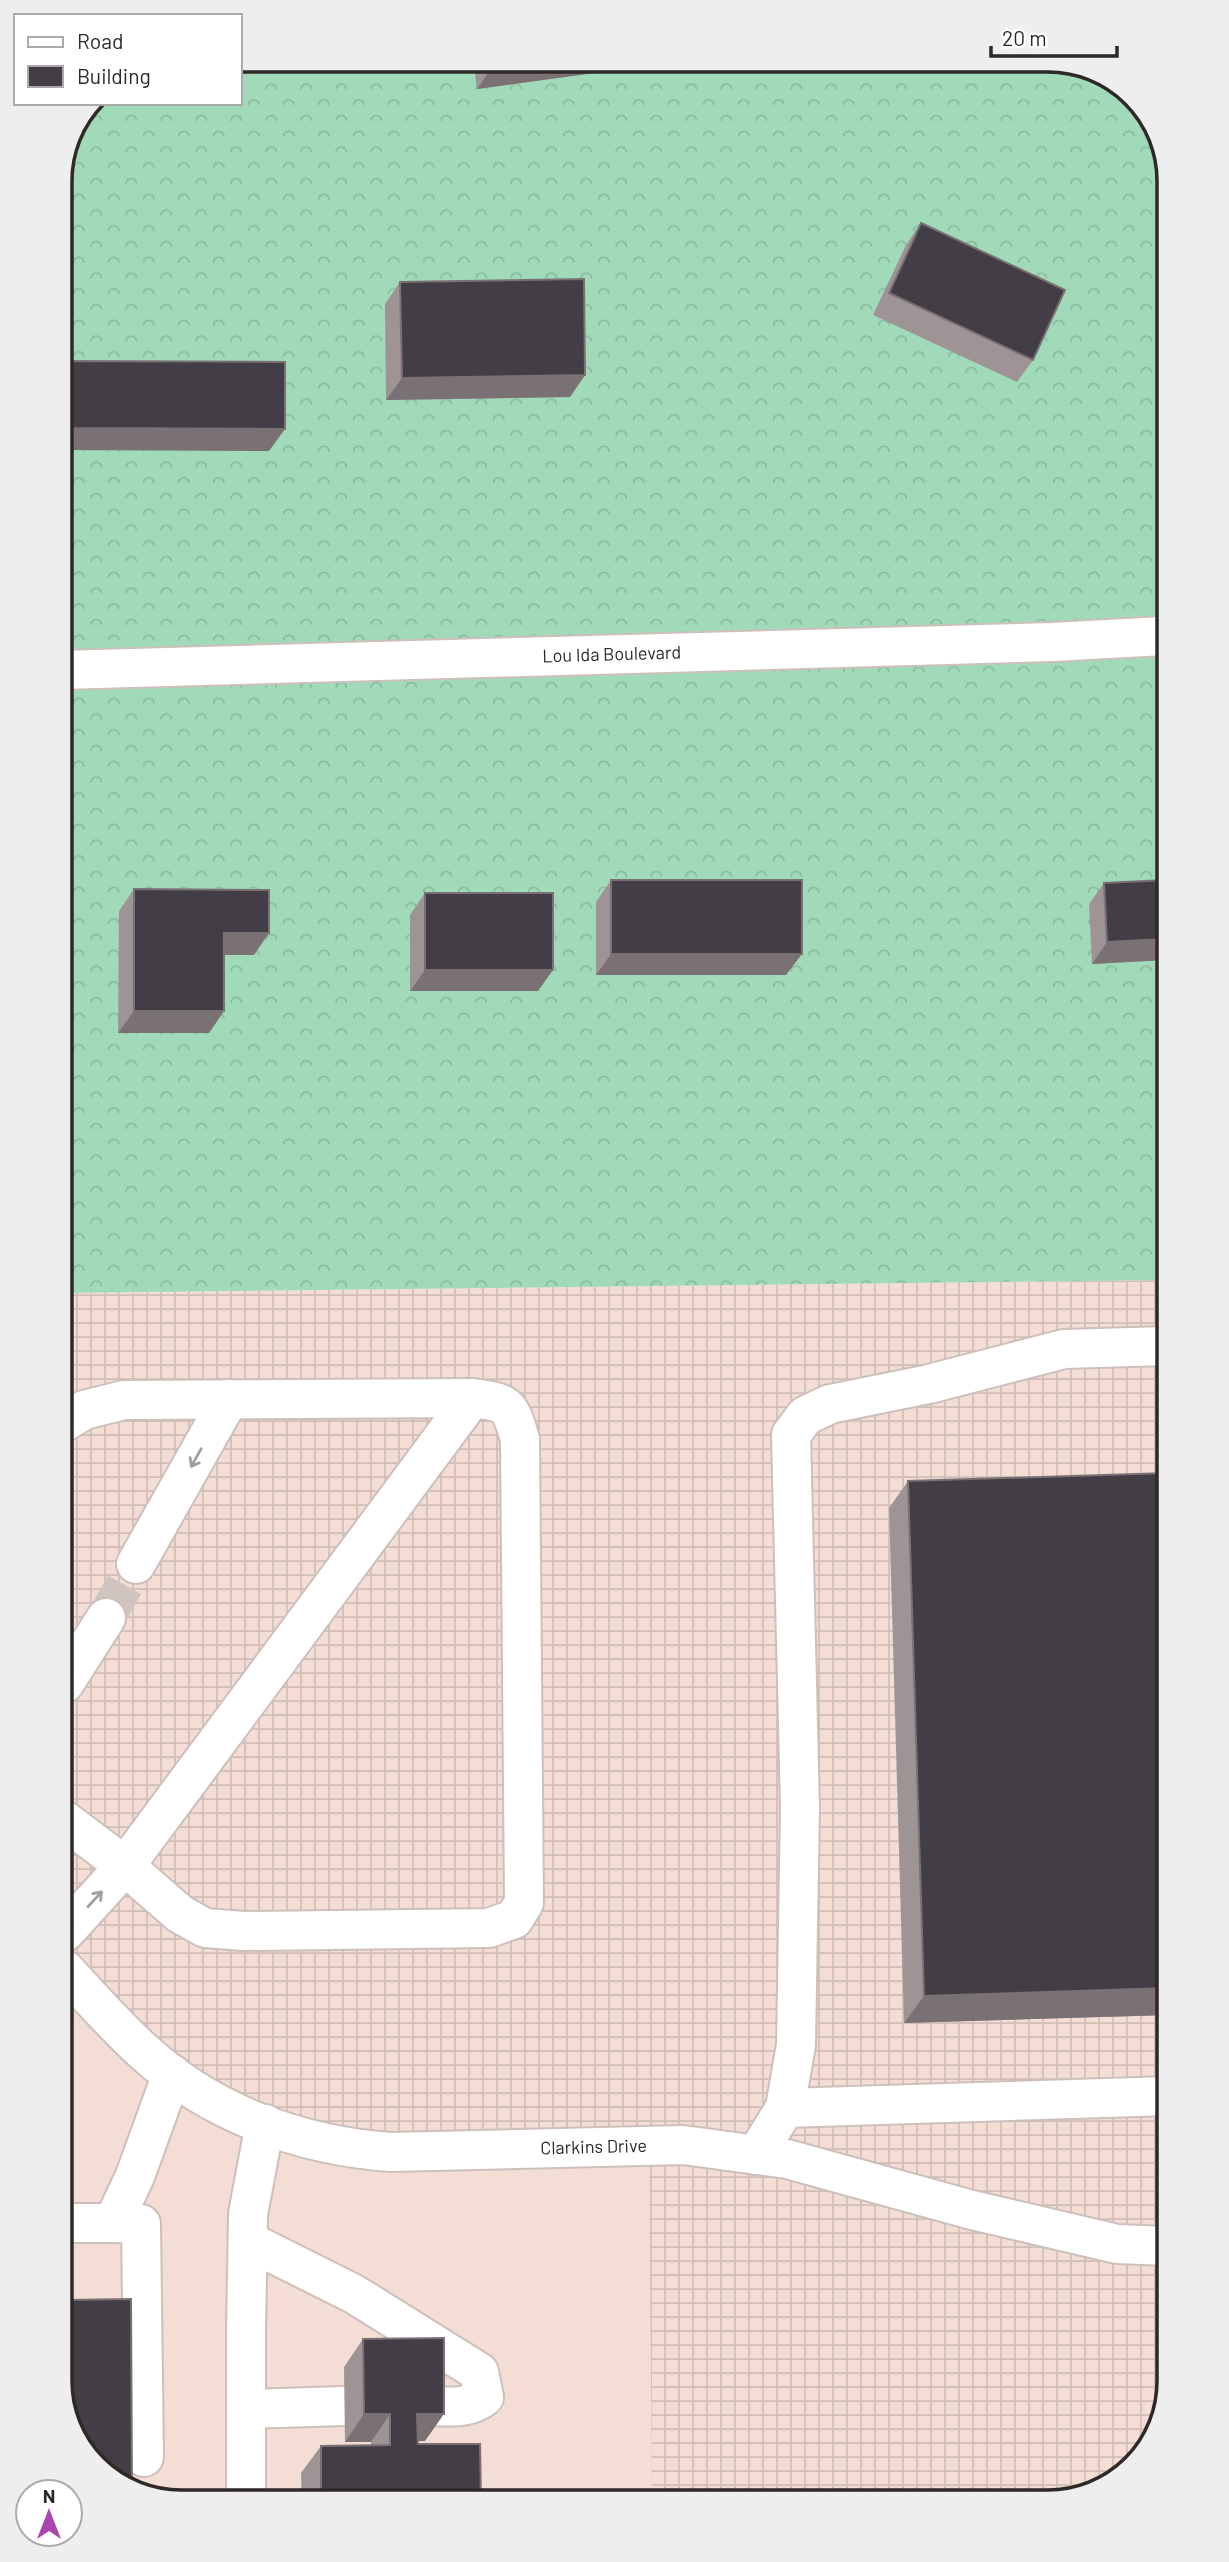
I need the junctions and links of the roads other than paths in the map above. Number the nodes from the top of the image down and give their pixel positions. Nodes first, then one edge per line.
1 (1157, 636) edge
2 (72, 670) edge
3 (1157, 1346) edge
4 (472, 1398) junction
5 (229, 1399) junction
6 (72, 1417) edge
7 (136, 1564) tunnel mouth
8 (106, 1618) tunnel mouth
9 (72, 1671) edge
10 (72, 1826) edge
11 (125, 1866) junction
12 (72, 1924) edge
13 (72, 1977) edge
14 (172, 2074) junction
15 (1157, 2096) edge
16 (785, 2108) junction
17 (265, 2124) junction
18 (756, 2155) junction
19 (72, 2223) edge
20 (113, 2223) junction
21 (248, 2241) junction
22 (1157, 2246) edge
23 (345, 2406) dead end
24 (425, 2406) edge
25 (246, 2409) junction
26 (144, 2457) dead end
27 (246, 2490) edge

1 - 2 street, Lou Ida Boulevard
3 - 16 street
4 - 5 street
4 - 11 street
4 - 11 street
5 - 6 street
5 -> 7 street
8 - 9 street
10 - 11 street
12 -> 11 street
13 - 14 street, Clarkins Drive
14 - 17 street, Clarkins Drive
14 - 20 street
15 - 16 street
16 - 18 street
17 - 18 street, Clarkins Drive
17 - 21 street
18 - 22 street, Clarkins Drive
19 - 20 street
20 - 26 street
21 - 24 street
21 - 25 street
23 - 25 street
25 - 27 street

